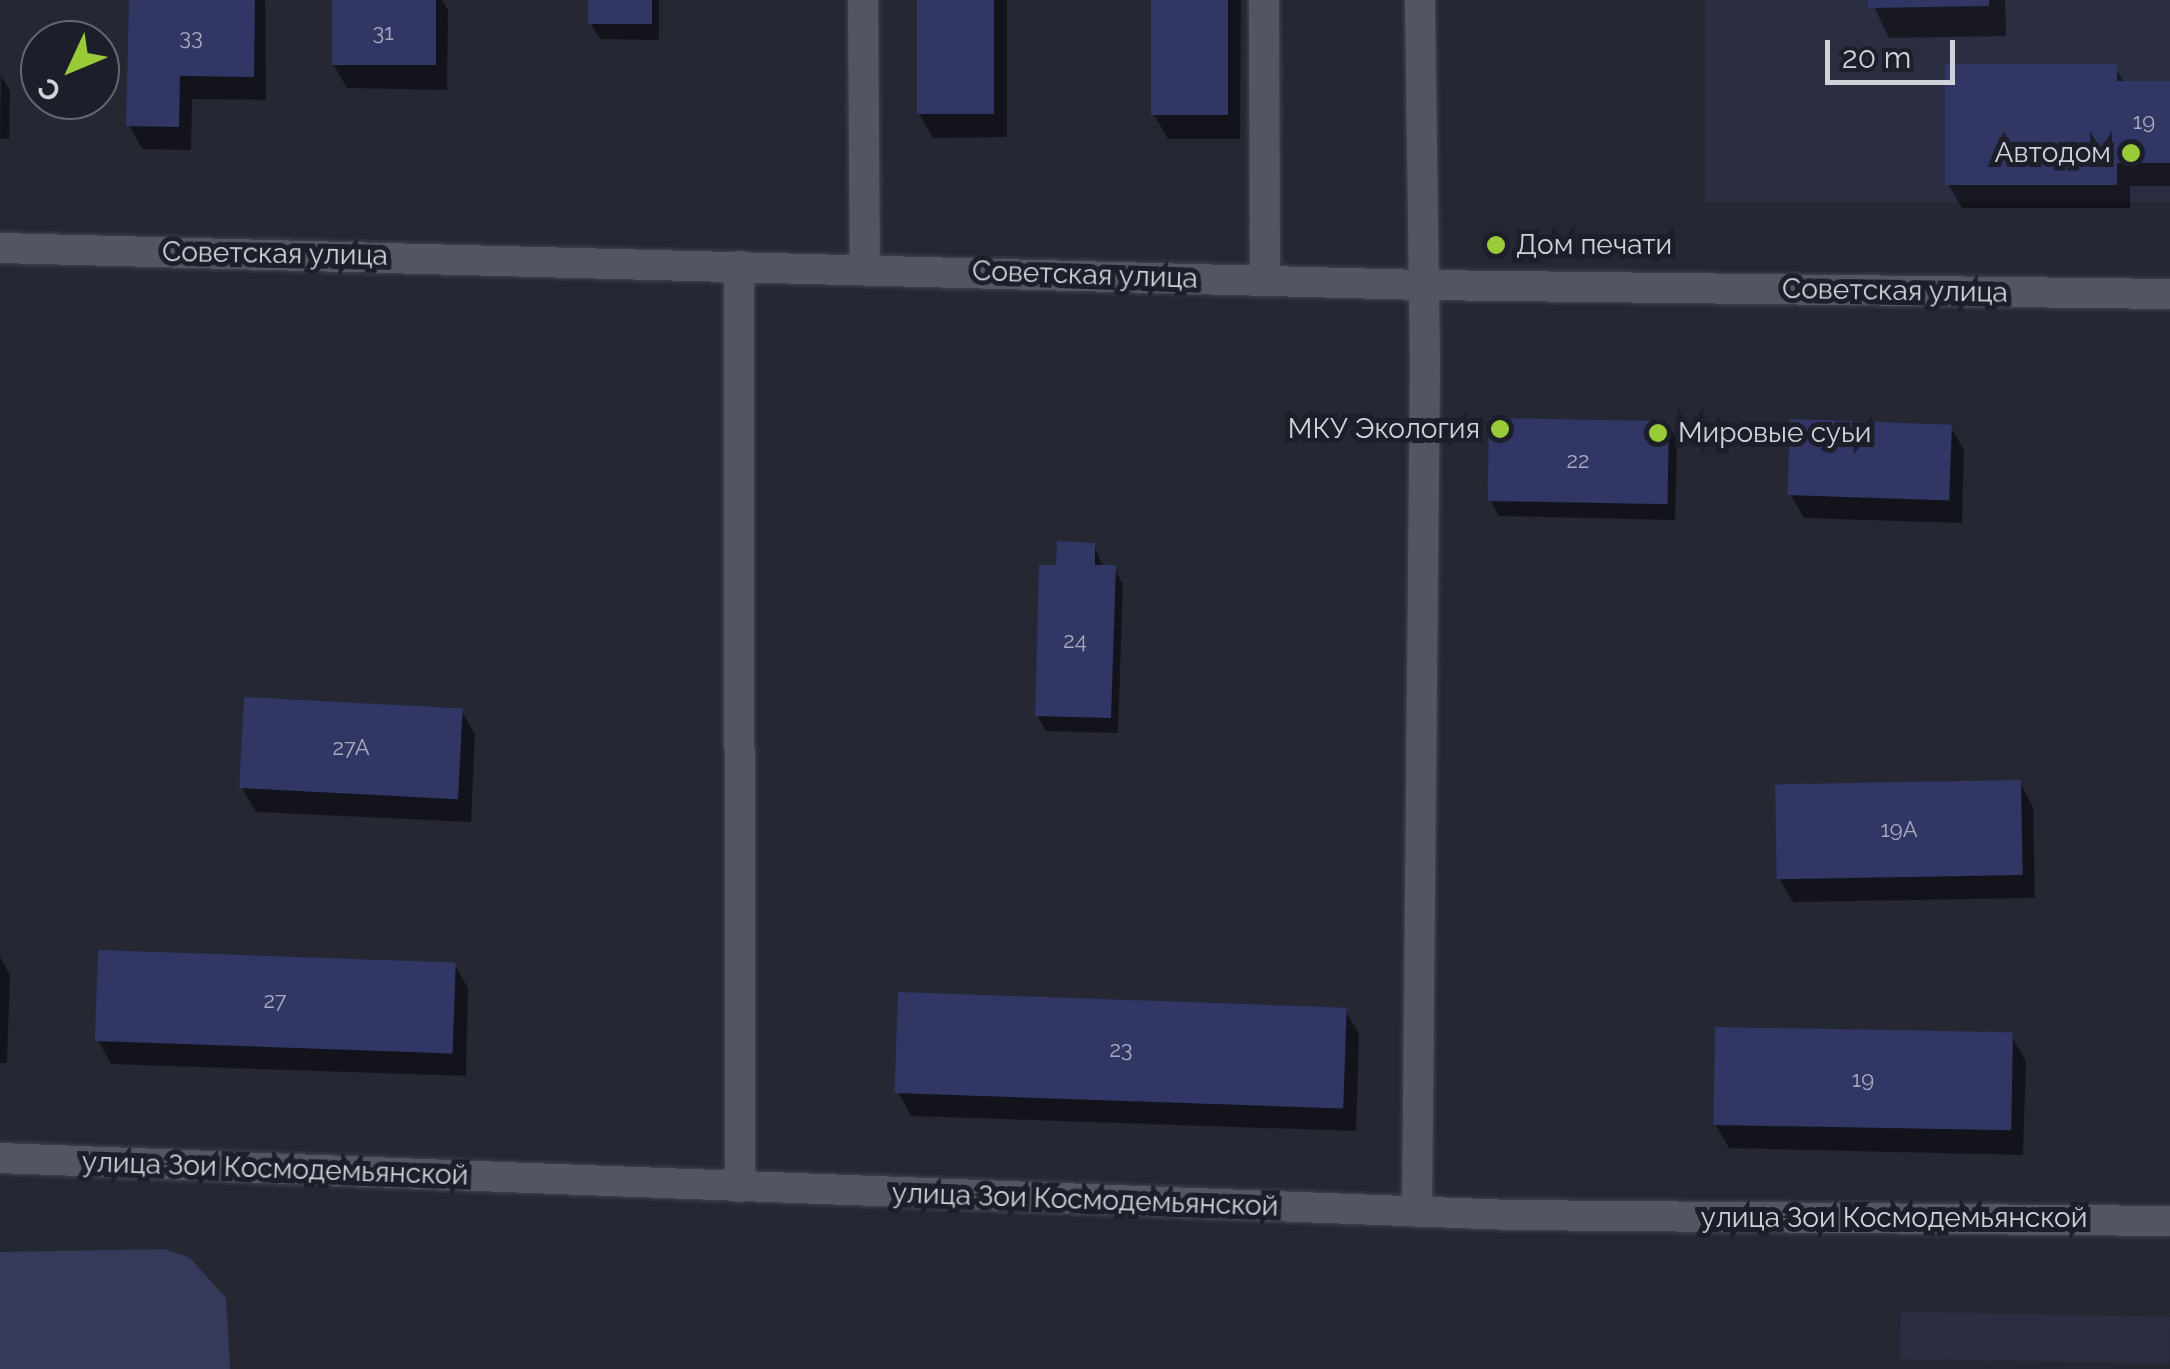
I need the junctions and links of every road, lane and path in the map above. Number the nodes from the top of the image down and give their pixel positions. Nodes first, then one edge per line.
1 (862, 0) edge
2 (1264, 0) edge
3 (1420, 0) edge
4 (0, 248) edge
5 (738, 266) junction
6 (865, 269) junction
7 (1265, 281) junction
8 (1424, 285) junction
9 (2170, 294) edge
10 (0, 1158) edge
11 (740, 1187) junction
12 (1417, 1212) junction
13 (2170, 1221) edge

1 - 6 street
2 - 7 street
3 - 8 street
4 - 5 street, Советская улица
5 - 6 street, Советская улица
5 - 11 street
6 - 7 street, Советская улица
7 - 8 street, Советская улица
8 - 9 street, Советская улица
8 - 12 street
10 - 11 street, улица Зои Космодемьянской
11 - 12 street, улица Зои Космодемьянской
12 - 13 street, улица Зои Космодемьянской

